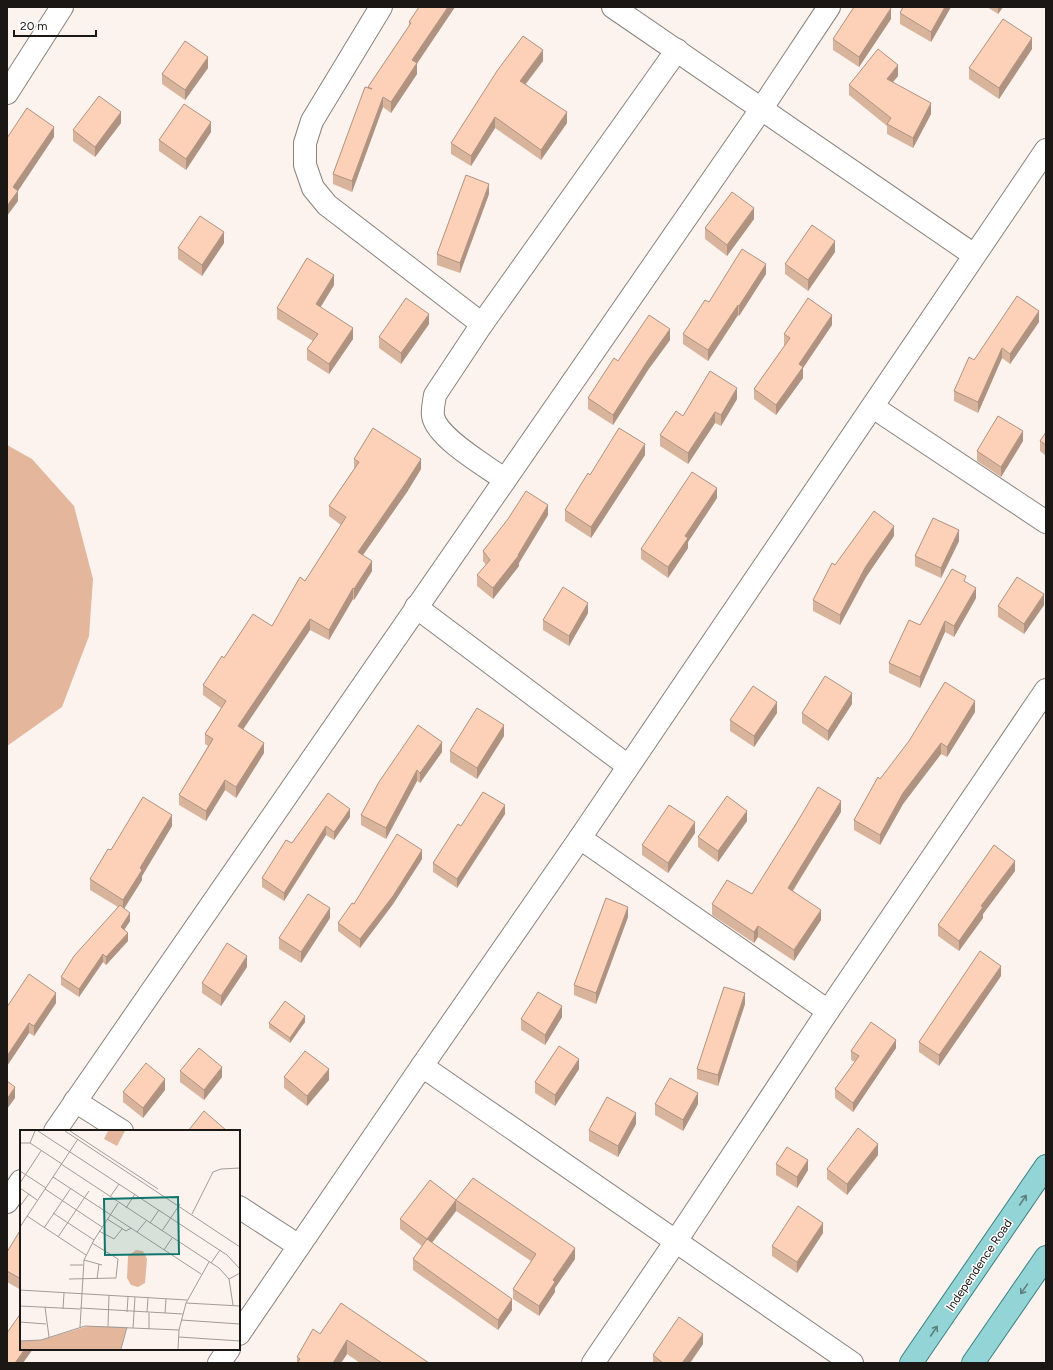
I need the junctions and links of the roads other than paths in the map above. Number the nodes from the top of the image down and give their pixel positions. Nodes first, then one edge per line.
1 (62, 7) edge
2 (381, 7) edge
3 (613, 7) edge
4 (829, 7) edge
5 (677, 50) junction
6 (7, 93) edge
7 (762, 108) junction
8 (1046, 150) edge
9 (974, 255) junction
10 (482, 324) junction
11 (873, 407) junction
12 (504, 479) junction
13 (1046, 522) edge
14 (416, 607) junction
15 (1046, 690) edge
16 (628, 766) junction
17 (580, 838) junction
18 (828, 1010) junction
19 (422, 1066) junction
20 (75, 1101) junction
21 (56, 1130) edge
22 (120, 1130) edge
23 (1046, 1166) edge
24 (20, 1182) edge
25 (7, 1202) edge
26 (240, 1208) edge
27 (676, 1241) junction
28 (299, 1246) junction
29 (1046, 1257) edge
30 (240, 1333) edge
31 (228, 1350) edge
32 (219, 1363) edge
33 (593, 1363) edge
34 (852, 1363) edge
35 (912, 1363) edge
36 (973, 1363) edge

1 - 6 street
2 - 10 street
3 - 5 street
4 - 7 street
5 - 7 street
5 - 10 street
7 - 9 street
7 - 12 street
8 - 9 street
9 - 11 street
10 - 12 street
11 - 13 street
11 - 16 street
12 - 14 street
14 - 16 street
14 - 20 street
15 - 18 street
16 - 17 street
17 - 18 street
17 - 19 street
18 - 27 street
19 - 27 street
19 - 28 street
20 - 21 street
20 - 22 street
35 -> 23 main road, Independence Road
24 - 25 street
26 - 28 street
27 - 33 street
27 - 34 street
28 - 30 street
29 -> 36 main road
31 - 32 street

